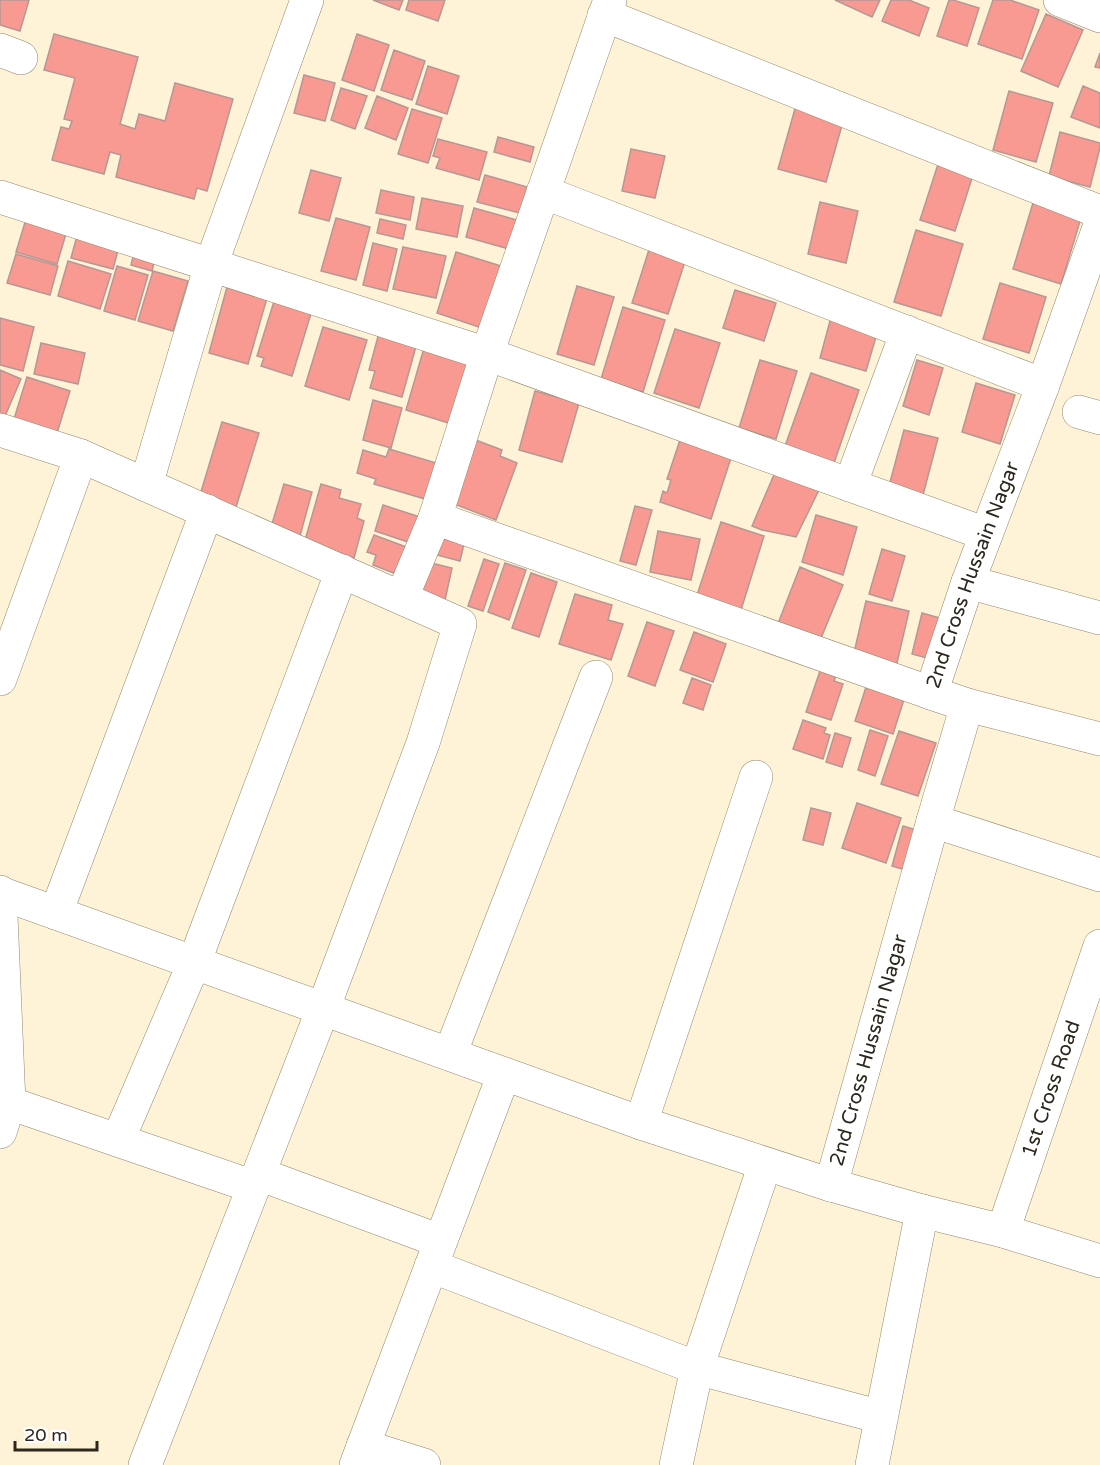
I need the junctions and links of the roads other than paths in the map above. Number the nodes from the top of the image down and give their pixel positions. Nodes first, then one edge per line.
1 (307, 0) edge
2 (1060, 0) edge
3 (607, 8) edge
4 (1100, 16) edge
5 (543, 192) junction
6 (0, 197) edge
7 (1100, 212) edge
8 (1100, 225) edge
9 (1093, 263) edge
10 (212, 265) junction
11 (907, 332) junction
12 (486, 354) junction
13 (1043, 385) junction
14 (0, 430) edge
15 (81, 456) junction
16 (146, 485) junction
17 (850, 486) junction
18 (207, 512) junction
19 (435, 518) junction
20 (986, 534) junction
21 (342, 571) junction
22 (968, 582) junction
23 (402, 597) junction
24 (1100, 618) edge
25 (596, 677) dead end
26 (0, 679) edge
27 (931, 693) junction
28 (967, 705) junction
29 (1100, 739) edge
30 (756, 777) dead end
31 (933, 821) junction
32 (1100, 875) edge
33 (0, 893) edge
34 (56, 913) junction
35 (1100, 946) edge
36 (194, 963) junction
37 (323, 1009) junction
38 (450, 1054) junction
39 (504, 1074) junction
40 (5, 1118) edge
41 (641, 1123) junction
42 (118, 1140) junction
43 (765, 1164) junction
44 (256, 1180) junction
45 (831, 1185) junction
46 (922, 1211) junction
47 (1002, 1231) junction
48 (436, 1254) junction
49 (1100, 1261) edge
50 (697, 1368) junction
51 (881, 1417) junction
52 (360, 1455) edge
53 (145, 1465) edge
54 (424, 1465) edge
55 (676, 1465) edge
56 (872, 1465) edge

1 - 10 street
2 - 4 street
3 - 5 street
3 - 7 street
5 - 11 street
5 - 12 street
6 - 10 street
8 - 9 street, 2nd Cross Hussain Nagar
9 - 13 street, 2nd Cross Hussain Nagar
10 - 12 street
10 - 16 street
11 - 13 street
11 - 17 street
12 - 17 street
12 - 19 street
13 - 20 street, 2nd Cross Hussain Nagar
14 - 15 street
15 - 16 street
15 - 26 street
16 - 18 street
17 - 20 street
18 - 21 street
18 - 34 street
19 - 23 street
19 - 27 street
20 - 22 street, 2nd Cross Hussain Nagar
21 - 23 street
21 - 36 street
22 - 24 street
22 - 27 street, 2nd Cross Hussain Nagar
23 - 37 street
25 - 38 street
27 - 28 street, 2nd Cross Hussain Nagar
28 - 29 street
28 - 31 street, 2nd Cross Hussain Nagar
30 - 41 street
31 - 32 street
31 - 45 street, 2nd Cross Hussain Nagar
33 - 34 street
33 - 40 street
34 - 36 street
35 - 47 street, 1st Cross Road
36 - 37 street
36 - 42 street
37 - 38 street
37 - 44 street
38 - 39 street
39 - 41 street
39 - 48 street
40 - 42 street
41 - 43 street
42 - 44 street
43 - 45 street
43 - 50 street
44 - 48 street
44 - 53 street
45 - 46 street
46 - 47 street
46 - 51 street
47 - 49 street
48 - 50 street
48 - 52 street
50 - 51 street
50 - 55 street
51 - 56 street
52 - 54 street

